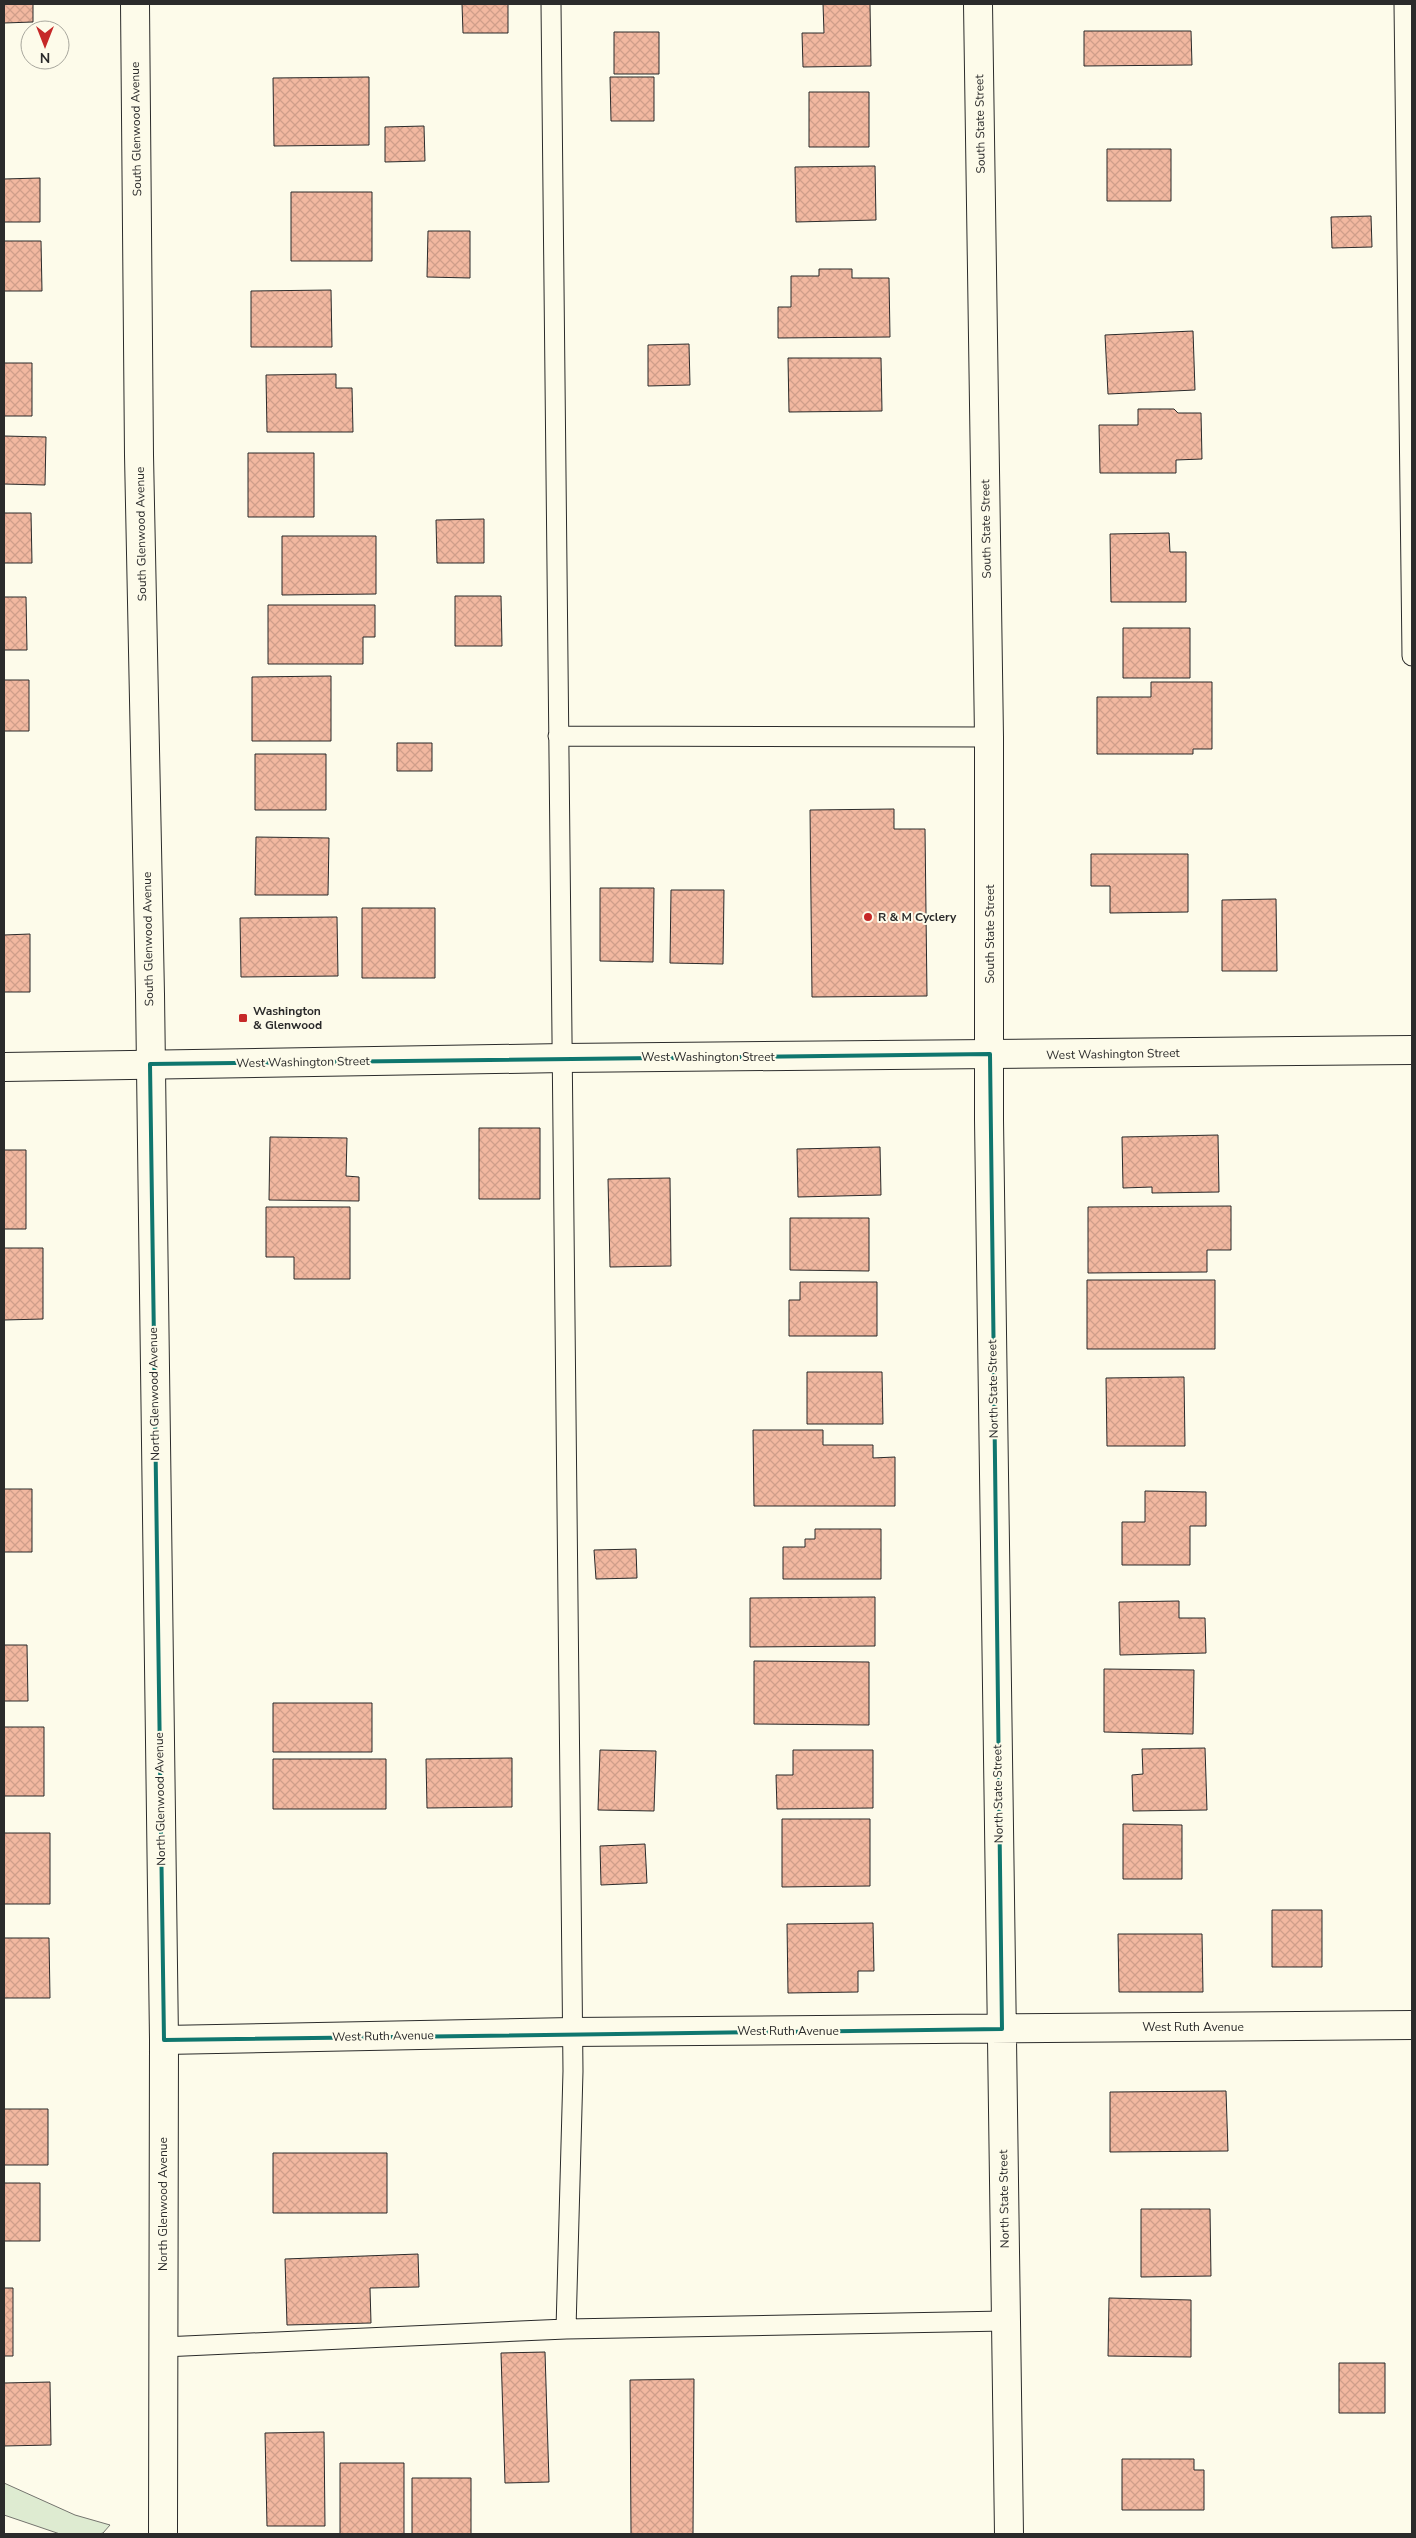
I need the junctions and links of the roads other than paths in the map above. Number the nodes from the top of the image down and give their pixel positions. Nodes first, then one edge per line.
1 (135, 4) edge
2 (551, 4) edge
3 (978, 4) edge
4 (1404, 4) edge
5 (1412, 656) edge
6 (558, 736) junction
7 (989, 737) junction
8 (1412, 1050) edge
9 (990, 1054) junction
10 (563, 1058) junction
11 (150, 1064) junction
12 (4, 1067) edge
13 (1412, 2025) edge
14 (1002, 2028) junction
15 (571, 2032) junction
16 (164, 2040) junction
17 (1005, 2321) junction
18 (566, 2329) junction
19 (162, 2347) junction
20 (162, 2534) edge
21 (1008, 2534) edge

1 - 11 street, South Glenwood Avenue
2 - 6 lane
3 - 7 street, South State Street
4 - 5 lane
6 - 7 lane
6 - 10 lane
7 - 9 street, South State Street
8 - 9 street, West Washington Street
9 - 10 street, West Washington Street
9 - 14 street, North State Street
10 - 11 street, West Washington Street
10 - 15 lane
11 - 12 street, West Washington Street
11 - 16 street, North Glenwood Avenue
13 - 14 street, West Ruth Avenue
14 - 15 street, West Ruth Avenue
14 - 17 street, North State Street
15 - 16 street, West Ruth Avenue
15 - 18 lane
16 - 19 street, North Glenwood Avenue
17 - 18 lane
17 - 21 street, North State Street
18 - 19 lane
19 - 20 street, North Glenwood Avenue

